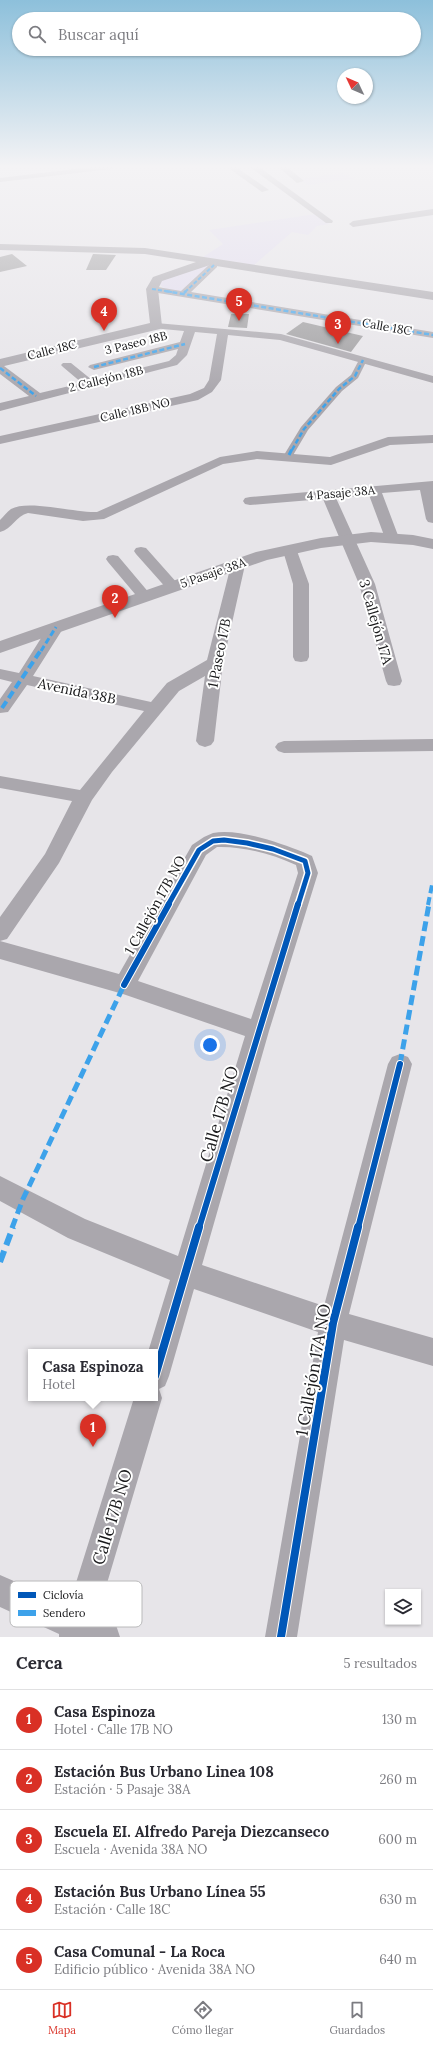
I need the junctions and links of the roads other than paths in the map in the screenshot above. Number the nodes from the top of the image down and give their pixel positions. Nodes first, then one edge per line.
1 (0, 247) edge
2 (211, 263) junction
3 (152, 289) junction
4 (184, 293) junction
5 (433, 296) edge
6 (156, 326) junction
7 (191, 328) junction
8 (223, 331) junction
9 (433, 335) edge
10 (185, 344) junction
11 (363, 360) junction
12 (0, 364) edge
13 (67, 365) dead end
14 (94, 367) dead end
15 (0, 368) edge
16 (433, 380) edge
17 (89, 383) junction
18 (36, 396) junction
19 (0, 407) edge
20 (433, 439) edge
21 (0, 440) edge
22 (289, 455) dead end
23 (430, 486) edge
24 (374, 490) junction
25 (328, 494) junction
26 (250, 501) dead end
27 (433, 519) edge
28 (0, 528) edge
29 (392, 538) junction
30 (347, 541) junction
31 (433, 544) edge
32 (141, 551) dead end
33 (290, 551) junction
34 (113, 559) dead end
35 (238, 565) junction
36 (173, 587) junction
37 (145, 597) junction
38 (56, 627) junction
39 (0, 647) edge
40 (302, 657) dead end
41 (215, 663) junction
42 (0, 674) edge
43 (23, 679) junction
44 (394, 681) dead end
45 (2, 708) dead end
46 (154, 708) junction
47 (205, 741) dead end
48 (433, 745) edge
49 (284, 747) dead end
50 (0, 782) edge
51 (84, 797) junction
52 (213, 841) joint
53 (0, 933) edge
54 (0, 950) edge
55 (124, 985) junction
56 (258, 1031) junction
57 (400, 1064) dead end
58 (0, 1188) edge
59 (187, 1273) junction
60 (333, 1324) junction
61 (433, 1352) edge
62 (158, 1366) edge
63 (147, 1401) edge
64 (100, 1581) edge
65 (0, 1591) edge
66 (10, 1596) edge
67 (72, 1627) edge
68 (86, 1634) edge
69 (281, 1637) edge

1 - 2 street
2 - 3 street
2 - 4 street
2 - 5 street
3 - 4 street, Calle 18C
3 - 6 street
4 - 9 street, Calle 18C
6 - 7 street, Calle 18C
6 - 12 street, Calle 18C
7 - 8 street, Calle 18C
7 - 10 street, 2 Callejón 18B
8 - 11 street, Calle 18C
8 - 21 street, Calle 18B NO
10 - 14 street, 3 Paseo 18B
10 - 17 street, 2 Callejón 18B
11 - 16 street, Calle 18C
11 - 22 street
13 - 17 street
15 - 18 street
17 - 18 street, 2 Callejón 18B
18 - 19 street, 2 Callejón 18B
20 - 28 street
23 - 24 street, 4 Pasaje 38A
23 - 27 street
24 - 25 street, 4 Pasaje 38A
24 - 29 street
25 - 26 street, 4 Pasaje 38A
25 - 30 street, 3 Callejón 17A
29 - 30 street, 5 Pasaje 38A
29 - 31 street, 5 Pasaje 38A
30 - 33 street, 5 Pasaje 38A
30 - 44 street, 3 Callejón 17A
32 - 36 street
33 - 35 street, 5 Pasaje 38A
33 - 40 street
34 - 37 street
35 - 36 street, 5 Pasaje 38A
35 - 41 street, 1 Paseo 17B
36 - 37 street, 5 Pasaje 38A
37 - 38 street, 5 Pasaje 38A
38 - 39 street, 5 Pasaje 38A
38 - 43 street
41 - 46 street
41 - 47 street, 1 Paseo 17B
42 - 43 street, Avenida 38B
43 - 45 street
43 - 46 street, Avenida 38B
46 - 51 street
48 - 49 street
50 - 51 street
51 - 53 street
52 - 55 street, 1 Callejón 17B NO
52 - 56 street, Calle 17B NO
54 - 55 street
55 - 56 street
56 - 59 street, Calle 17B NO
57 - 60 street, 1 Callejón 17A NO
58 - 59 street
59 - 60 street
59 - 62 street, Calle 17B NO
60 - 61 street
60 - 69 street, 1 Callejón 17A NO
63 - 64 street, Calle 17B NO
65 - 66 street
67 - 68 street

